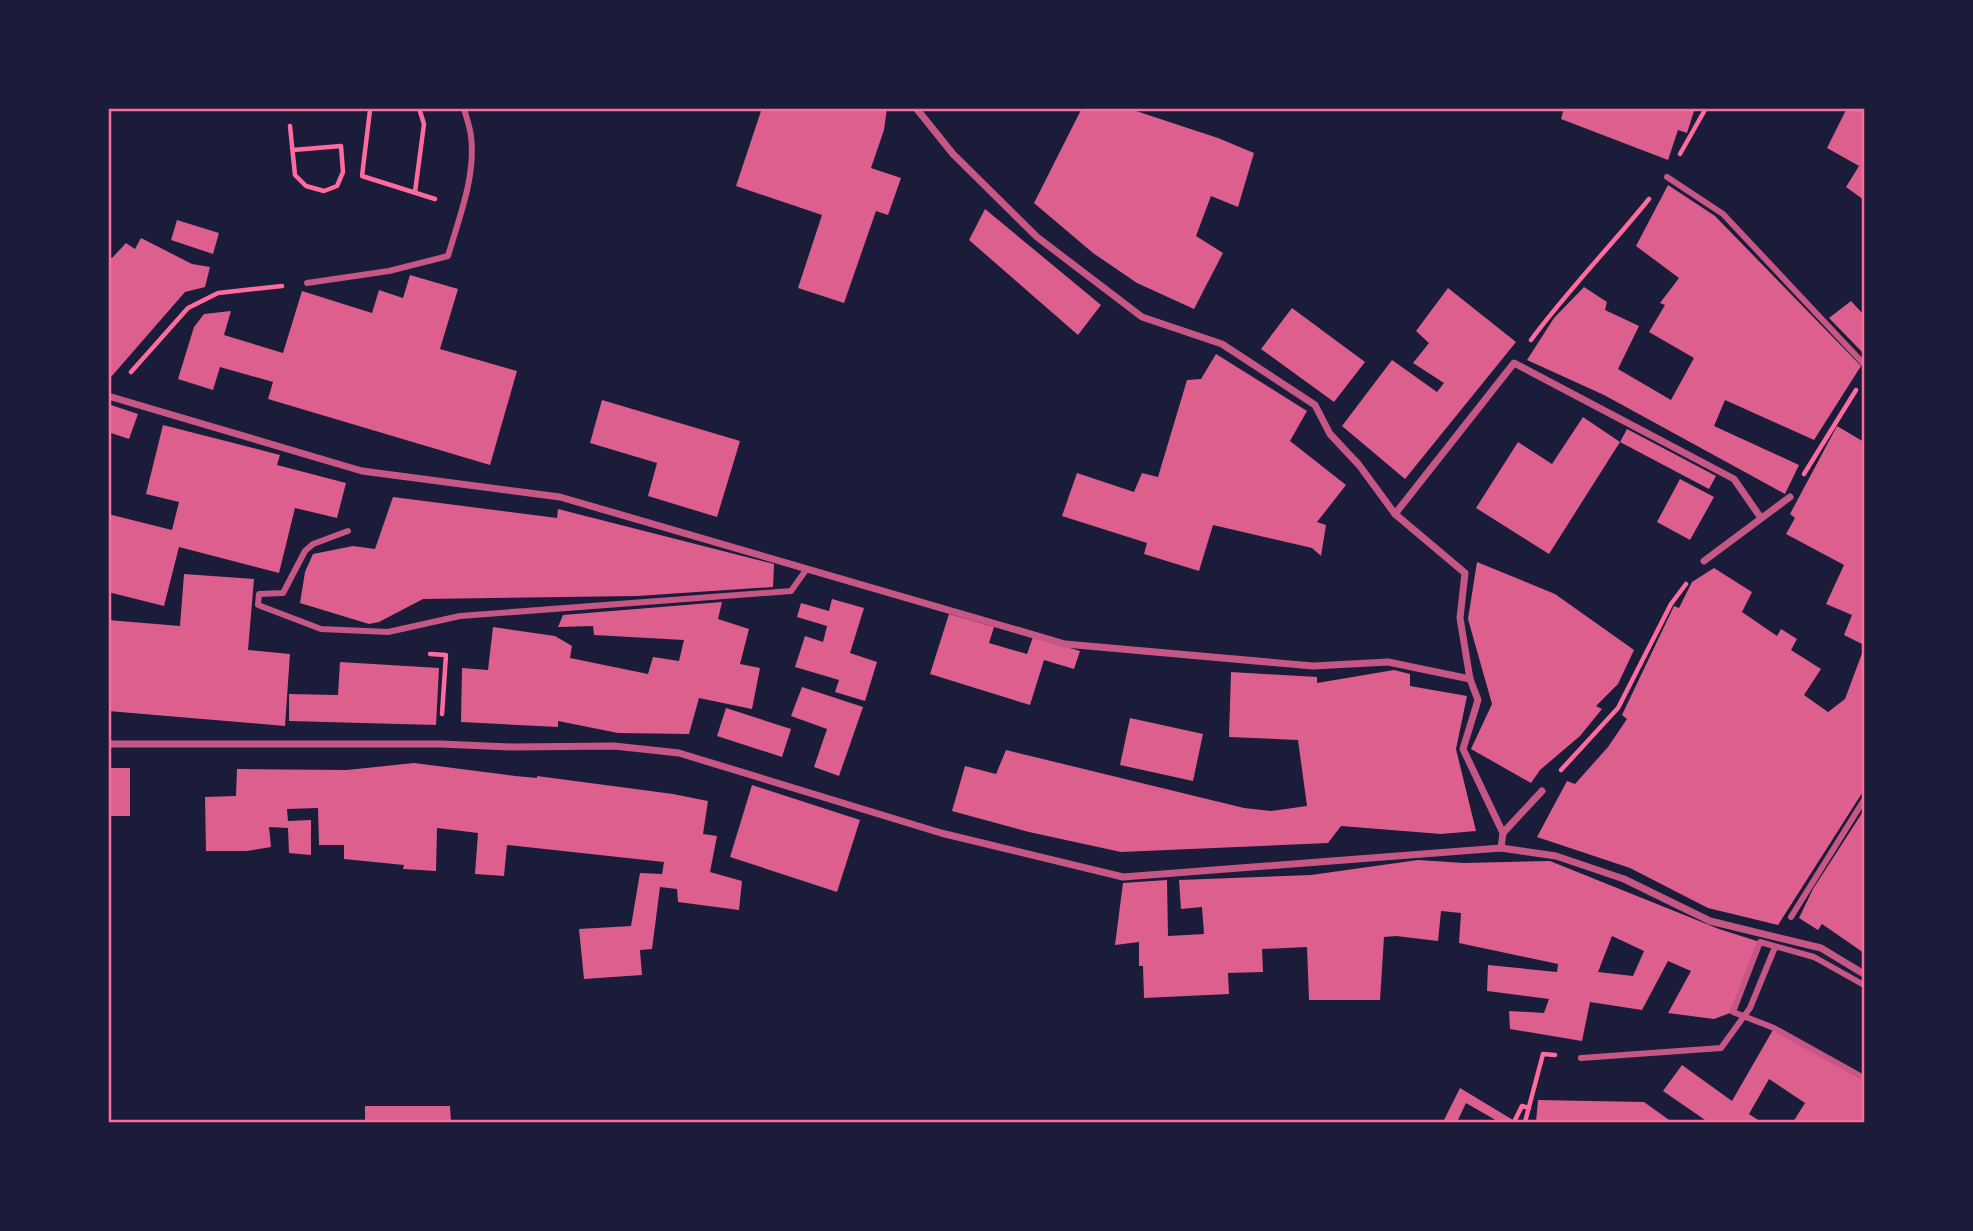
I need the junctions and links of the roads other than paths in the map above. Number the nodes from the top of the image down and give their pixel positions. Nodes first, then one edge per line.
1 (464, 108) edge
2 (916, 108) edge
3 (1667, 177) road end
4 (307, 283) road end
5 (1864, 364) edge
6 (109, 396) edge
7 (1790, 497) road end
8 (1395, 514) junction
9 (1761, 518) junction
10 (348, 531) dead end
11 (1704, 561) road end
12 (806, 570) junction
13 (1470, 679) junction
14 (108, 744) edge
15 (1542, 791) road end
16 (1864, 800) edge
17 (1503, 833) junction
18 (1501, 848) junction
19 (1791, 917) dead end
20 (1776, 947) junction
21 (1864, 974) edge
22 (1864, 985) edge
23 (1745, 1017) junction
24 (1581, 1058) road end
25 (1864, 1078) edge

1 - 4 street
2 - 8 street
3 - 5 street
6 - 12 street
7 - 9 street
8 - 9 street
8 - 13 street
9 - 11 street
10 - 12 street
12 - 13 street
13 - 17 street
14 - 18 street
15 - 17 street
16 - 19 street
17 - 18 street
18 - 21 street
20 - 22 street
20 - 23 street
20 - 23 street
23 - 24 street
23 - 25 street

